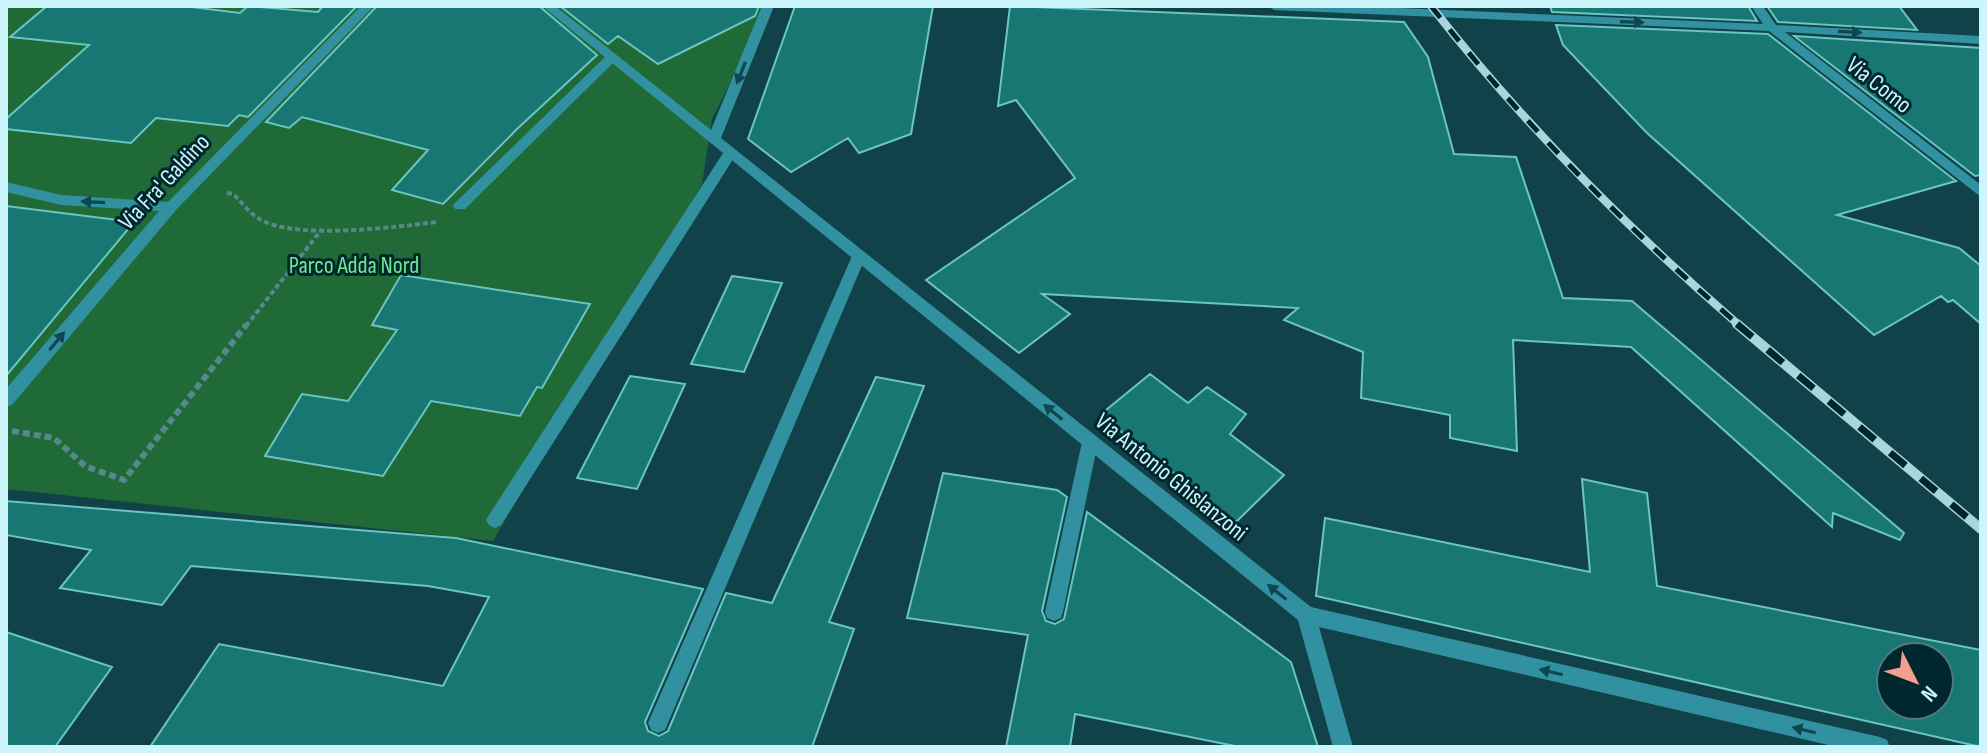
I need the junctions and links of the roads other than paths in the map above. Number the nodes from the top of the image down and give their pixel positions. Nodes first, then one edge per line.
1 (368, 6) edge
2 (548, 6) edge
3 (768, 6) edge
4 (1274, 6) edge
5 (1757, 6) edge
6 (1772, 28) junction
7 (1981, 40) edge
8 (611, 58) junction
9 (713, 140) junction
10 (730, 153) junction
11 (6, 187) edge
12 (1981, 192) edge
13 (460, 206) road end
14 (171, 207) junction
15 (859, 256) junction
16 (6, 400) edge
17 (1090, 442) junction
18 (495, 520) dead end
19 (1054, 612) dead end
20 (1306, 615) junction
21 (658, 723) dead end
22 (1841, 743) edge
23 (1343, 747) edge
24 (1880, 747) edge

1 - 14 street, Via Fra' Galdino
2 - 8 street, Via Antonio Ghislanzoni
3 -> 9 street
4 -> 6 street
5 - 6 street, Via Como
6 -> 7 street
6 - 12 street, Via Como
8 - 9 street, Via Antonio Ghislanzoni
8 - 13 street
9 - 10 street, Via Antonio Ghislanzoni
10 - 15 street, Via Antonio Ghislanzoni
10 - 18 street
14 -> 11 street
16 -> 14 street, Via Fra' Galdino
17 -> 15 street, Via Antonio Ghislanzoni
15 - 21 street
17 - 19 street
20 -> 17 street, Via Antonio Ghislanzoni
22 -> 20 street, Via Antonio Ghislanzoni
20 - 23 street
22 - 24 street, Via Antonio Ghislanzoni

